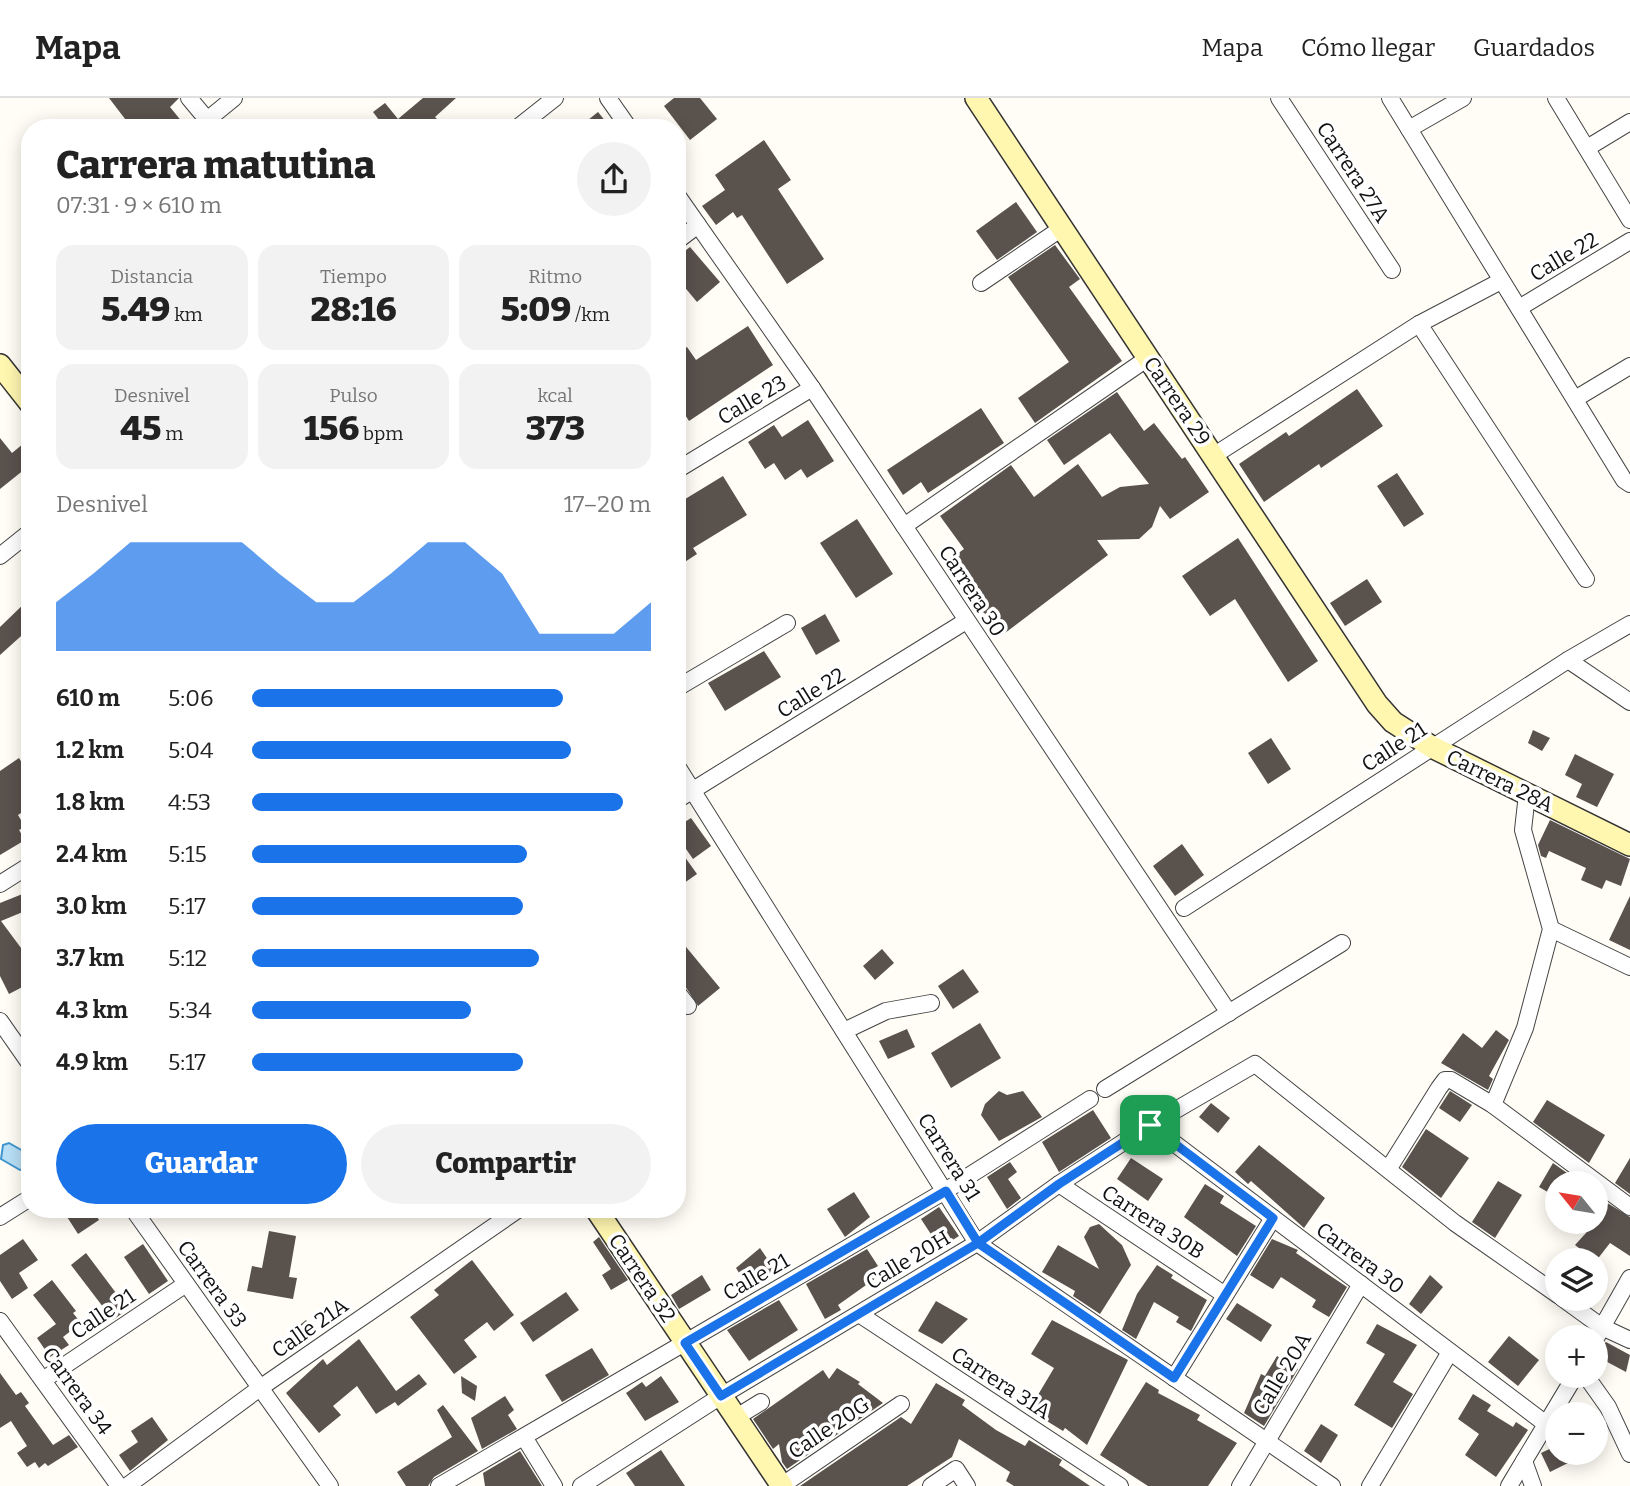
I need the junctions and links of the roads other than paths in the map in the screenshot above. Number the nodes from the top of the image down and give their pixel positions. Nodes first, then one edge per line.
1 (189, 98) edge
2 (234, 98) edge
3 (555, 98) edge
4 (608, 98) edge
5 (976, 98) edge
6 (1279, 98) edge
7 (1390, 98) edge
8 (1463, 98) edge
9 (1556, 98) edge
10 (207, 119) edge
11 (215, 119) edge
12 (528, 119) edge
13 (623, 119) edge
14 (1630, 122) edge
15 (1409, 129) junction
16 (1587, 148) junction
17 (686, 208) edge
18 (1630, 220) edge
19 (698, 225) junction
20 (1062, 228) junction
21 (686, 234) edge
22 (1630, 241) edge
23 (1392, 270) dead end
24 (1501, 281) junction
25 (981, 283) dead end
26 (1519, 308) junction
27 (1419, 324) junction
28 (1148, 358) junction
29 (0, 365) edge
30 (1630, 366) edge
31 (812, 388) junction
32 (21, 392) edge
33 (1575, 399) junction
34 (1213, 456) junction
35 (686, 465) edge
36 (1630, 484) edge
37 (904, 526) junction
38 (21, 539) edge
39 (0, 556) edge
40 (1586, 579) dead end
41 (966, 621) junction
42 (787, 623) dead end
43 (1630, 624) edge
44 (1568, 660) junction
45 (686, 683) edge
46 (1630, 702) edge
47 (1377, 705) joint
48 (1432, 747) junction
49 (686, 780) edge
50 (693, 791) junction
51 (1527, 794) junction
52 (686, 795) edge
53 (1630, 845) edge
54 (21, 871) edge
55 (0, 884) edge
56 (1184, 908) dead end
57 (1551, 929) junction
58 (1342, 943) dead end
59 (1630, 967) edge
60 (686, 1003) edge
61 (931, 1003) dead end
62 (688, 1006) dead end
63 (1228, 1013) junction
64 (0, 1021) edge
65 (844, 1031) junction
66 (21, 1051) edge
67 (1493, 1105) junction
68 (1150, 1125) junction
69 (1389, 1168) junction
70 (1059, 1184) junction
71 (946, 1191) junction
72 (21, 1204) edge
73 (1630, 1207) edge
74 (0, 1217) edge
75 (139, 1218) edge
76 (506, 1218) edge
77 (602, 1218) edge
78 (1273, 1218) junction
79 (978, 1243) junction
80 (1630, 1278) edge
81 (186, 1284) junction
82 (1361, 1284) junction
83 (1545, 1286) edge
84 (1225, 1295) junction
85 (1576, 1311) edge
86 (859, 1314) junction
87 (0, 1321) edge
88 (1591, 1325) edge
89 (1603, 1325) edge
90 (1608, 1334) edge
91 (1630, 1340) edge
92 (685, 1343) junction
93 (1450, 1352) junction
94 (1174, 1378) junction
95 (43, 1380) junction
96 (260, 1388) junction
97 (1595, 1388) edge
98 (721, 1396) junction
99 (761, 1402) dead end
100 (901, 1405) dead end
101 (736, 1418) junction
102 (1545, 1423) edge
103 (1545, 1426) edge
104 (524, 1437) junction
105 (1266, 1442) junction
106 (1630, 1454) edge
107 (1524, 1461) junction
108 (119, 1486) edge
109 (127, 1486) edge
110 (330, 1486) edge
111 (439, 1486) edge
112 (554, 1486) edge
113 (581, 1486) edge
114 (781, 1486) edge
115 (931, 1486) edge
116 (967, 1486) edge
117 (1119, 1486) edge
118 (1240, 1486) edge
119 (1332, 1486) edge
120 (1370, 1486) edge
121 (1509, 1486) edge
122 (1533, 1486) edge

1 - 10 street
2 - 11 street
3 - 12 street
4 - 13 street
5 - 20 street, Carrera 29
6 - 23 street, Carrera 27A
7 - 15 street
8 - 15 street
9 - 16 street
14 - 16 street
15 - 24 street
16 - 18 street
17 - 19 street, Carrera 30
19 - 21 street
19 - 31 street, Carrera 30
20 - 25 street
20 - 28 street, Carrera 29
22 - 26 street, Calle 22
24 - 26 street
24 - 27 street
26 - 33 street
27 - 34 street
27 - 40 street
28 - 34 street, Carrera 29
28 - 37 street
29 - 32 street
30 - 33 street
31 - 35 street, Calle 23
31 - 37 street, Carrera 30
33 - 36 street
34 - 47 street, Carrera 29
37 - 41 street, Carrera 30
38 - 39 street
41 - 50 street, Calle 22
41 - 63 street, Carrera 30
42 - 45 street
43 - 44 street, Calle 21
44 - 46 street
44 - 48 street, Calle 21
47 - 48 street, Carrera 28A
48 - 51 street, Carrera 28A
48 - 56 street, Calle 21
49 - 50 street, Carrera 31
50 - 52 street, Calle 22
50 - 65 street, Carrera 31
51 - 53 street, Carrera 28A
51 - 57 street
54 - 55 street
57 - 59 street
57 - 67 street
58 - 63 street, Calle 21
60 - 62 street
61 - 65 street
63 - 71 street, Calle 21
64 - 66 street
65 - 71 street, Carrera 31
67 - 69 street
67 - 73 street
68 - 69 street, Calle 20H
68 - 70 street, Calle 20H
68 - 78 street, Carrera 30
69 - 83 street
70 - 79 street, Calle 20H
70 - 84 street, Carrera 30B
71 - 79 street, Carrera 31
71 - 92 street, Calle 21
72 - 74 street
75 - 81 street, Carrera 33
76 - 96 street, Calle 21A
77 - 92 street, Carrera 32
78 - 82 street, Carrera 30
78 - 84 street
79 - 86 street, Calle 20H
79 - 94 street, Carrera 31
80 - 89 street
81 - 95 street, Calle 21
81 - 96 street, Carrera 33
82 - 93 street, Carrera 30
82 - 105 street, Calle 20A
84 - 94 street
85 - 88 street
86 - 98 street, Calle 20H
86 - 117 street, Carrera 31A
87 - 95 street, Carrera 34
90 - 91 street
92 - 98 street, Carrera 32
92 - 104 street, Calle 21
93 - 102 street, Carrera 30
93 - 120 street
94 - 105 street, Carrera 31
95 - 108 street, Carrera 34
96 - 109 street, Calle 21A
96 - 110 street, Carrera 33
97 - 106 street
98 - 101 street, Carrera 32
98 - 113 street, Calle 20H
99 - 101 street
100 - 114 street, Calle 20G
101 - 114 street, Carrera 32
103 - 107 street
104 - 111 street, Calle 21
104 - 112 street
105 - 118 street, Calle 20A
105 - 119 street, Carrera 31
107 - 121 street
107 - 122 street
115 - 116 street

